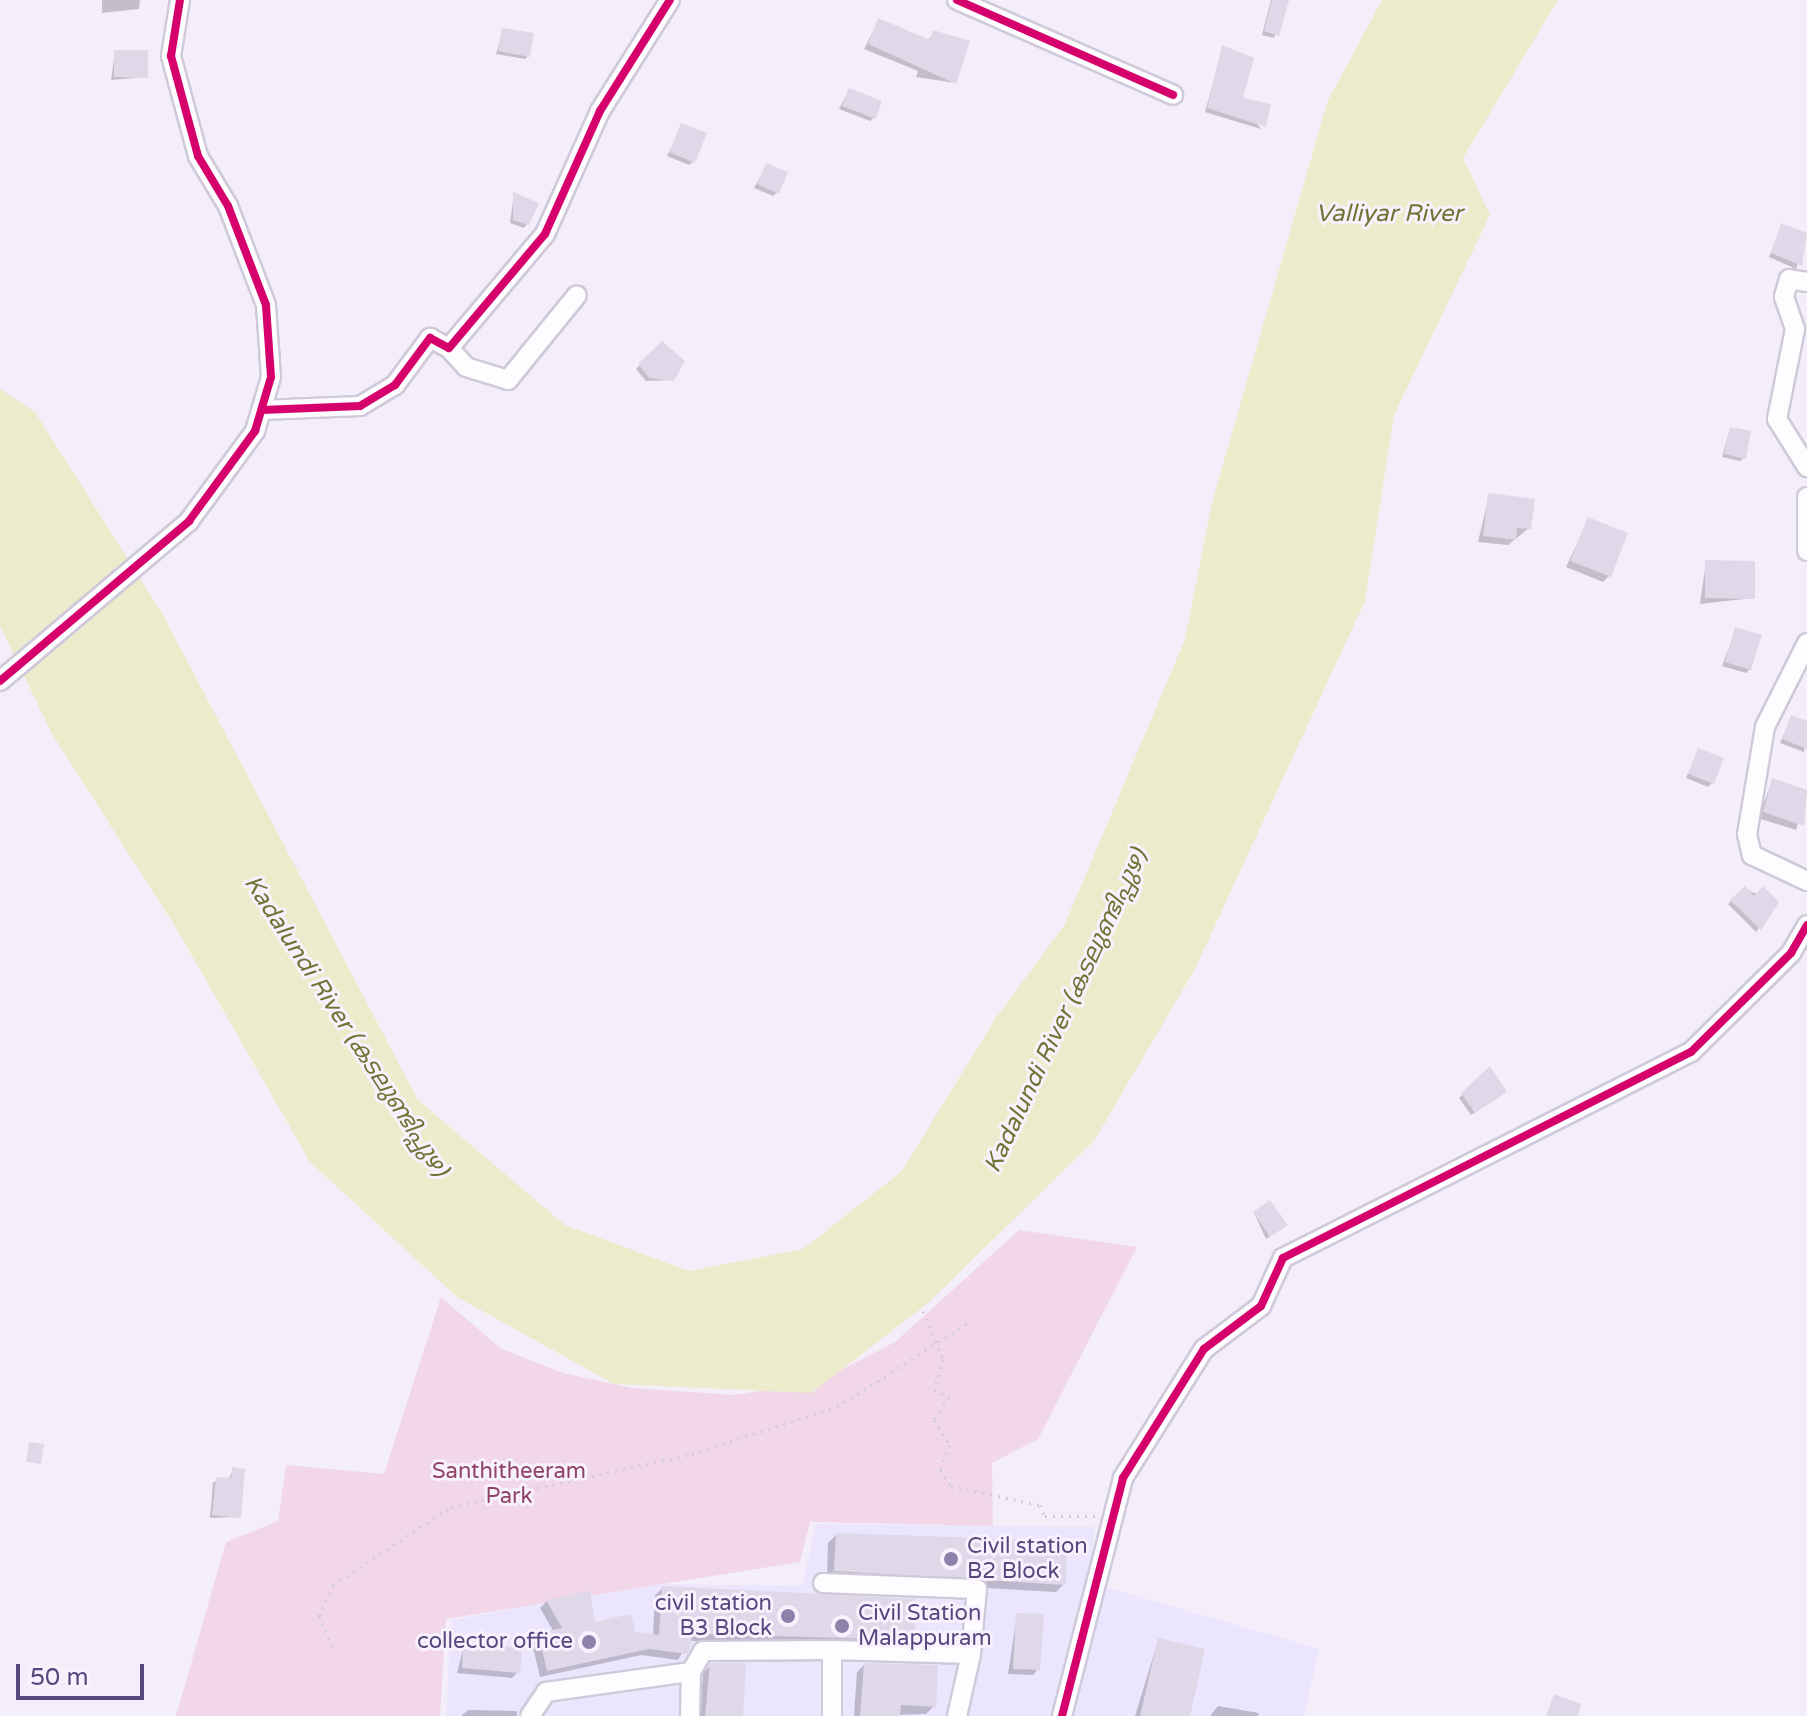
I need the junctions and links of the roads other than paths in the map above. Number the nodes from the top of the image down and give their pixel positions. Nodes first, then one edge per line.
1 (180, 0) edge
2 (670, 0) edge
3 (957, 0) edge
4 (1173, 95) dead end
5 (1807, 282) edge
6 (577, 295) dead end
7 (449, 348) junction
8 (262, 410) junction
9 (1807, 467) edge
10 (1807, 497) edge
11 (1807, 551) edge
12 (1807, 643) edge
13 (0, 681) edge
14 (1807, 881) edge
15 (1807, 925) edge
16 (823, 1583) dead end
17 (832, 1650) junction
18 (971, 1654) junction
19 (691, 1672) junction
20 (530, 1716) edge
21 (690, 1716) edge
22 (832, 1716) edge
23 (957, 1716) edge
24 (1062, 1716) edge

1 - 8 street
2 - 7 street
3 - 4 street
5 - 9 street
6 - 7 street
7 - 8 street
8 - 13 street
10 - 11 street
12 - 14 street
15 - 24 street
16 - 18 street
17 - 18 street
17 - 19 street
17 - 22 street
18 - 23 street
19 - 20 street
19 - 21 street

